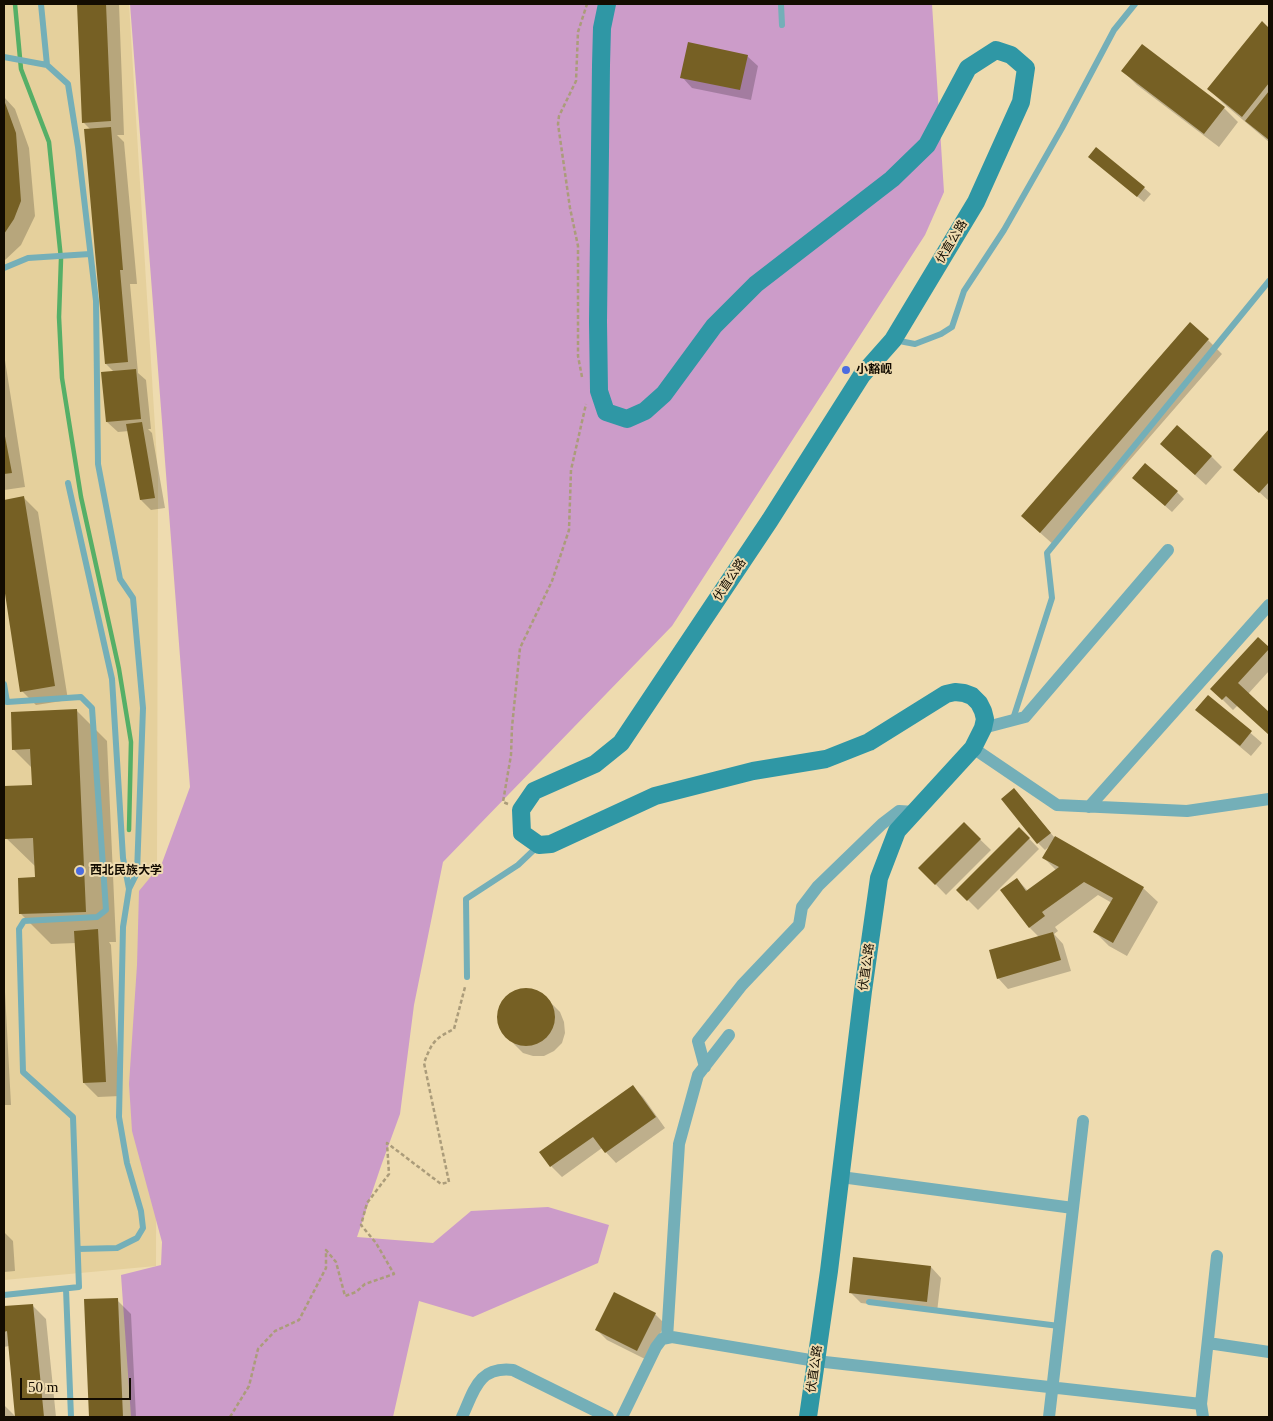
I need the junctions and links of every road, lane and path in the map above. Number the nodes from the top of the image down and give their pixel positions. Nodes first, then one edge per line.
1 (41, 4) edge
2 (588, 4) edge
3 (607, 4) edge
4 (781, 4) edge
5 (1135, 4) edge
6 (782, 26) dead end
7 (4, 57) edge
8 (47, 65) junction
9 (90, 254) junction
10 (4, 268) edge
11 (1269, 281) edge
12 (893, 340) junction
13 (583, 383) dead end
14 (599, 391) junction
15 (68, 483) dead end
16 (1168, 550) dead end
17 (1269, 605) edge
18 (4, 684) edge
19 (1013, 720) junction
20 (983, 728) junction
21 (973, 748) junction
22 (1269, 799) edge
23 (1089, 807) junction
24 (521, 810) junction
25 (914, 812) junction
26 (539, 845) junction
27 (129, 889) junction
28 (467, 977) joint
29 (729, 1035) dead end
30 (705, 1067) junction
31 (1083, 1120) dead end
32 (841, 1177) junction
33 (1072, 1208) junction
34 (78, 1249) junction
35 (1217, 1256) dead end
36 (66, 1289) junction
37 (4, 1295) edge
38 (869, 1302) dead end
39 (1059, 1326) junction
40 (667, 1338) junction
41 (1208, 1343) junction
42 (1269, 1352) edge
43 (816, 1361) junction
44 (1052, 1387) junction
45 (1201, 1404) junction
46 (71, 1417) edge
47 (230, 1417) edge
48 (462, 1417) edge
49 (608, 1417) edge
50 (622, 1417) edge
51 (808, 1417) edge
52 (1049, 1417) edge
53 (1203, 1417) edge

1 - 8 lane
2 - 13 path
3 - 14 main road, 伏直公路
4 - 6 lane
5 - 12 lane
7 - 8 lane
8 - 9 lane
9 - 10 lane
9 - 27 lane
11 - 19 lane
12 - 14 main road, 伏直公路
12 - 24 main road, 伏直公路
14 - 24 path
15 - 27 lane
16 - 19 street
17 - 23 street
18 - 34 lane
19 - 20 street
20 - 21 main road, 伏直公路
20 - 26 main road
21 - 23 street
21 - 25 main road, 伏直公路
22 - 23 street
24 - 26 main road
25 - 30 street
25 - 32 main road, 伏直公路
26 - 28 lane
27 - 34 lane
28 - 47 path
29 - 30 street
30 - 40 street
31 - 33 street
32 - 33 street
32 - 43 main road, 伏直公路
33 - 39 street
34 - 36 lane
35 - 41 street
36 - 37 lane
36 - 46 lane
38 - 39 lane
39 - 44 street
40 - 43 street
40 - 50 street
41 - 42 street
41 - 45 street
43 - 44 street
43 - 51 main road, 伏直公路
44 - 45 street
44 - 52 street
45 - 53 street
48 - 49 street

